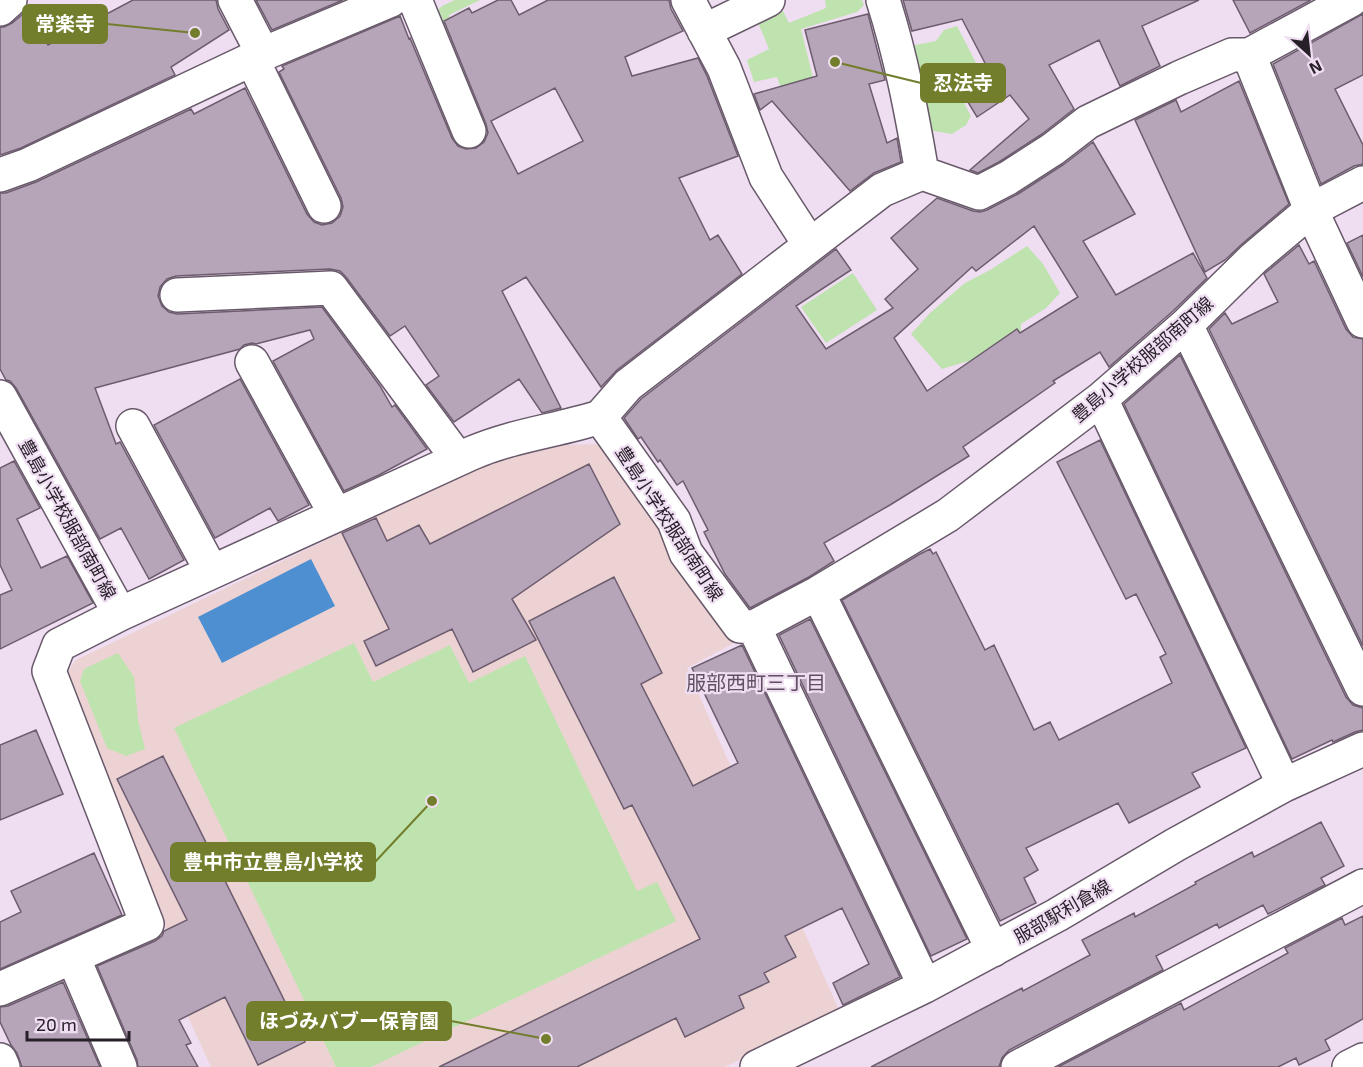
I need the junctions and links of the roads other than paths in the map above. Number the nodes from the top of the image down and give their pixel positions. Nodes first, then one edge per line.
1 (10, 0) edge
2 (235, 0) edge
3 (391, 0) edge
4 (415, 0) edge
5 (688, 0) edge
6 (768, 0) edge
7 (883, 0) edge
8 (1352, 0) edge
9 (0, 9) edge
10 (704, 31) junction
11 (1249, 55) junction
12 (257, 56) junction
13 (469, 131) dead end
14 (922, 173) junction
15 (0, 175) edge
16 (1363, 183) edge
17 (324, 206) dead end
18 (1311, 210) junction
19 (810, 245) junction
20 (177, 295) dead end
21 (1363, 321) edge
22 (1186, 325) junction
23 (252, 362) dead end
24 (0, 397) edge
25 (1101, 399) junction
26 (600, 417) junction
27 (133, 426) dead end
28 (458, 459) junction
29 (336, 515) junction
30 (213, 572) junction
31 (818, 594) junction
32 (120, 614) junction
33 (754, 627) junction
34 (1363, 689) edge
35 (1363, 749) edge
36 (1284, 785) junction
37 (1363, 886) edge
38 (993, 950) junction
39 (73, 957) junction
40 (925, 986) junction
41 (0, 989) edge
42 (799, 1058) edge
43 (0, 1060) edge
44 (1363, 1060) edge
45 (3, 1067) edge
46 (120, 1067) edge
47 (757, 1067) edge
48 (1018, 1067) edge
49 (1349, 1067) edge

1 - 9 street
2 - 12 street
3 - 12 street
4 - 13 street
5 - 10 street
6 - 10 street
7 - 14 street
8 - 11 street
10 - 19 street
11 - 14 street
11 - 18 street
12 - 15 street
12 - 17 street
14 - 19 street
16 - 18 street, 豊島小学校服部南町線
18 - 21 street
18 - 22 street, 豊島小学校服部南町線
19 - 26 street
20 - 28 street
22 - 25 street, 豊島小学校服部南町線
22 - 34 street
23 - 29 street
24 - 32 street, 豊島小学校服部南町線
25 - 31 street, 豊島小学校服部南町線
25 - 36 street
26 - 28 street, 豊島小学校服部南町線
26 - 33 street, 豊島小学校服部南町線
27 - 30 street
28 - 29 street, 豊島小学校服部南町線
29 - 30 street, 豊島小学校服部南町線
30 - 32 street, 豊島小学校服部南町線
31 - 33 street, 豊島小学校服部南町線
31 - 38 street
32 - 39 street
33 - 40 street
35 - 36 street, 服部駅利倉線
36 - 38 street, 服部駅利倉線
37 - 48 street
38 - 40 street, 服部駅利倉線
39 - 41 street
39 - 46 street
40 - 42 street, 服部駅利倉線
42 - 47 street, 服部駅利倉線
43 - 45 street
44 - 49 street

